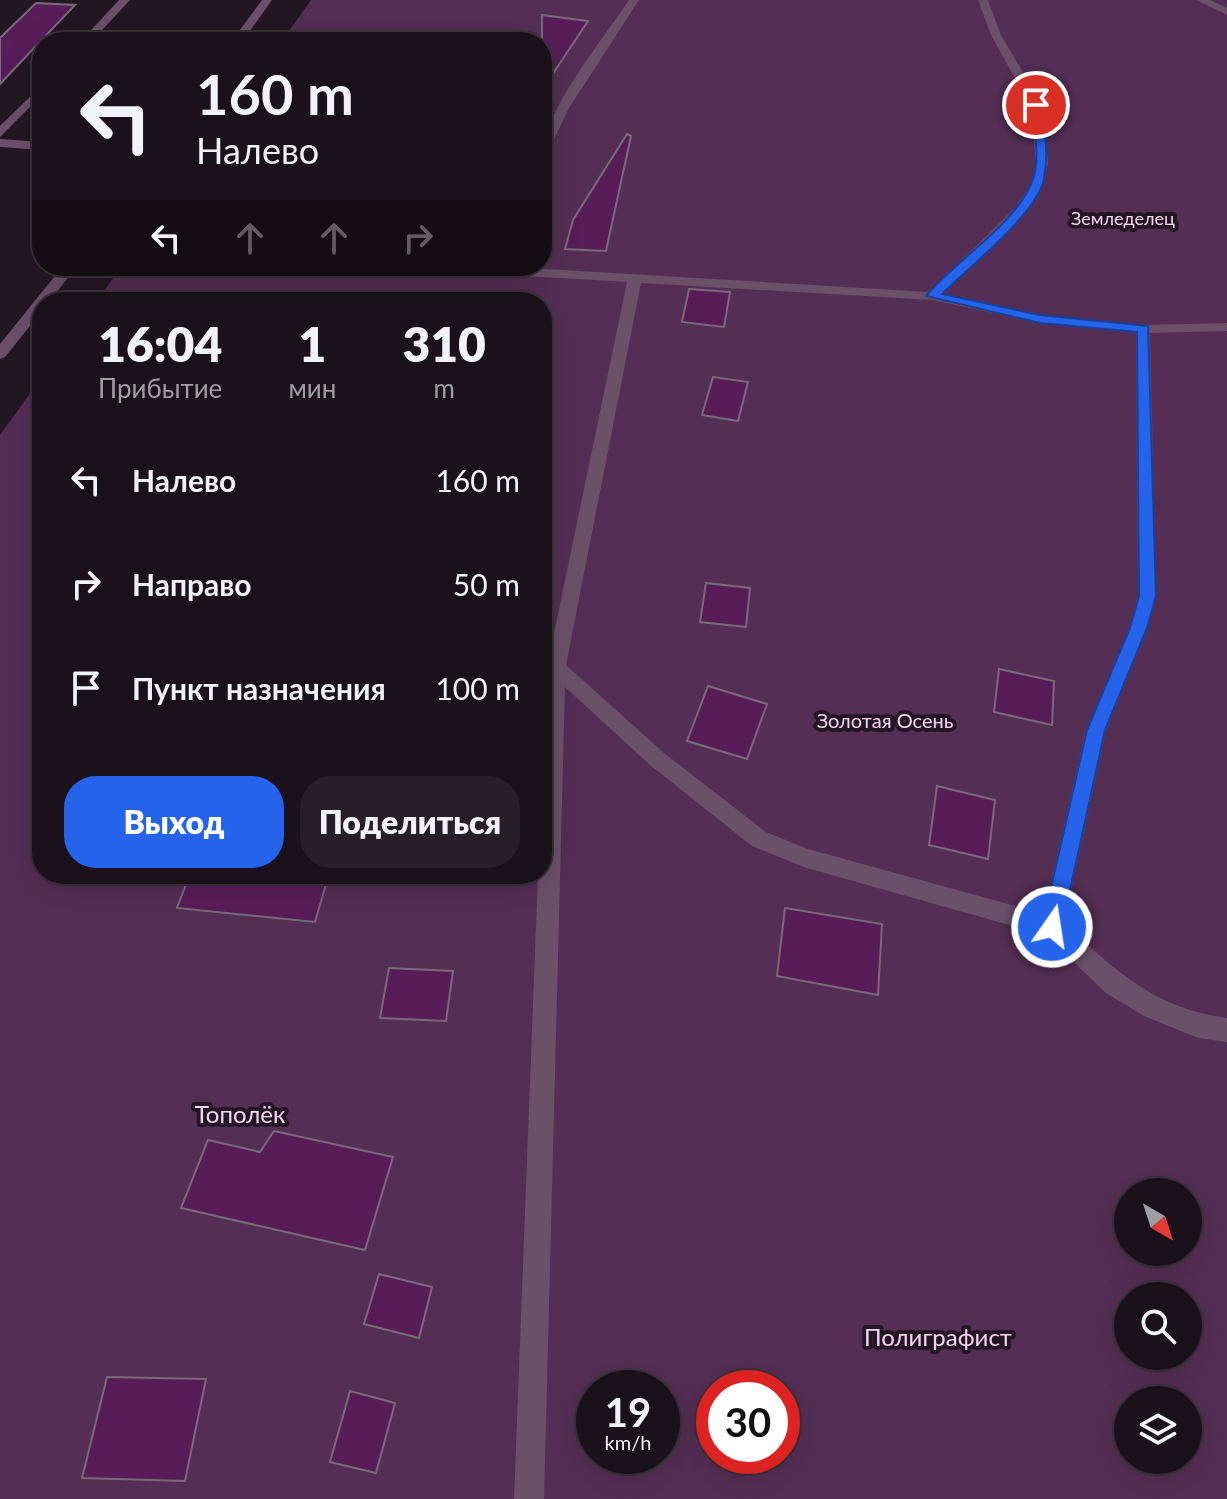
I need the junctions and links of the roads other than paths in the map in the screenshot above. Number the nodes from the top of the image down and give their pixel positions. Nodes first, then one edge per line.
1 (125, 0) edge
2 (267, 0) edge
3 (634, 0) edge
4 (983, 0) edge
5 (1201, 0) edge
6 (1227, 12) edge
7 (95, 32) edge
8 (243, 32) edge
9 (32, 99) edge
10 (552, 131) edge
11 (0, 133) edge
12 (0, 143) edge
13 (32, 145) edge
14 (552, 273) edge
15 (62, 276) edge
16 (634, 281) junction
17 (49, 292) edge
18 (933, 296) junction
19 (32, 314) edge
20 (1227, 327) edge
21 (1143, 329) junction
22 (0, 354) edge
23 (556, 667) junction
24 (552, 790) edge
25 (549, 884) edge
26 (1052, 927) junction
27 (1227, 1030) edge
28 (529, 1499) edge

1 - 7 street
2 - 8 street
3 - 10 street
4 - 18 street
5 - 6 street
9 - 11 street
12 - 13 street
14 - 16 street
15 - 17 street
16 - 18 street
16 - 23 street
18 - 21 street
19 - 22 street
20 - 21 street
21 - 26 street
23 - 24 street
23 - 26 street
25 - 28 street
26 - 27 street

